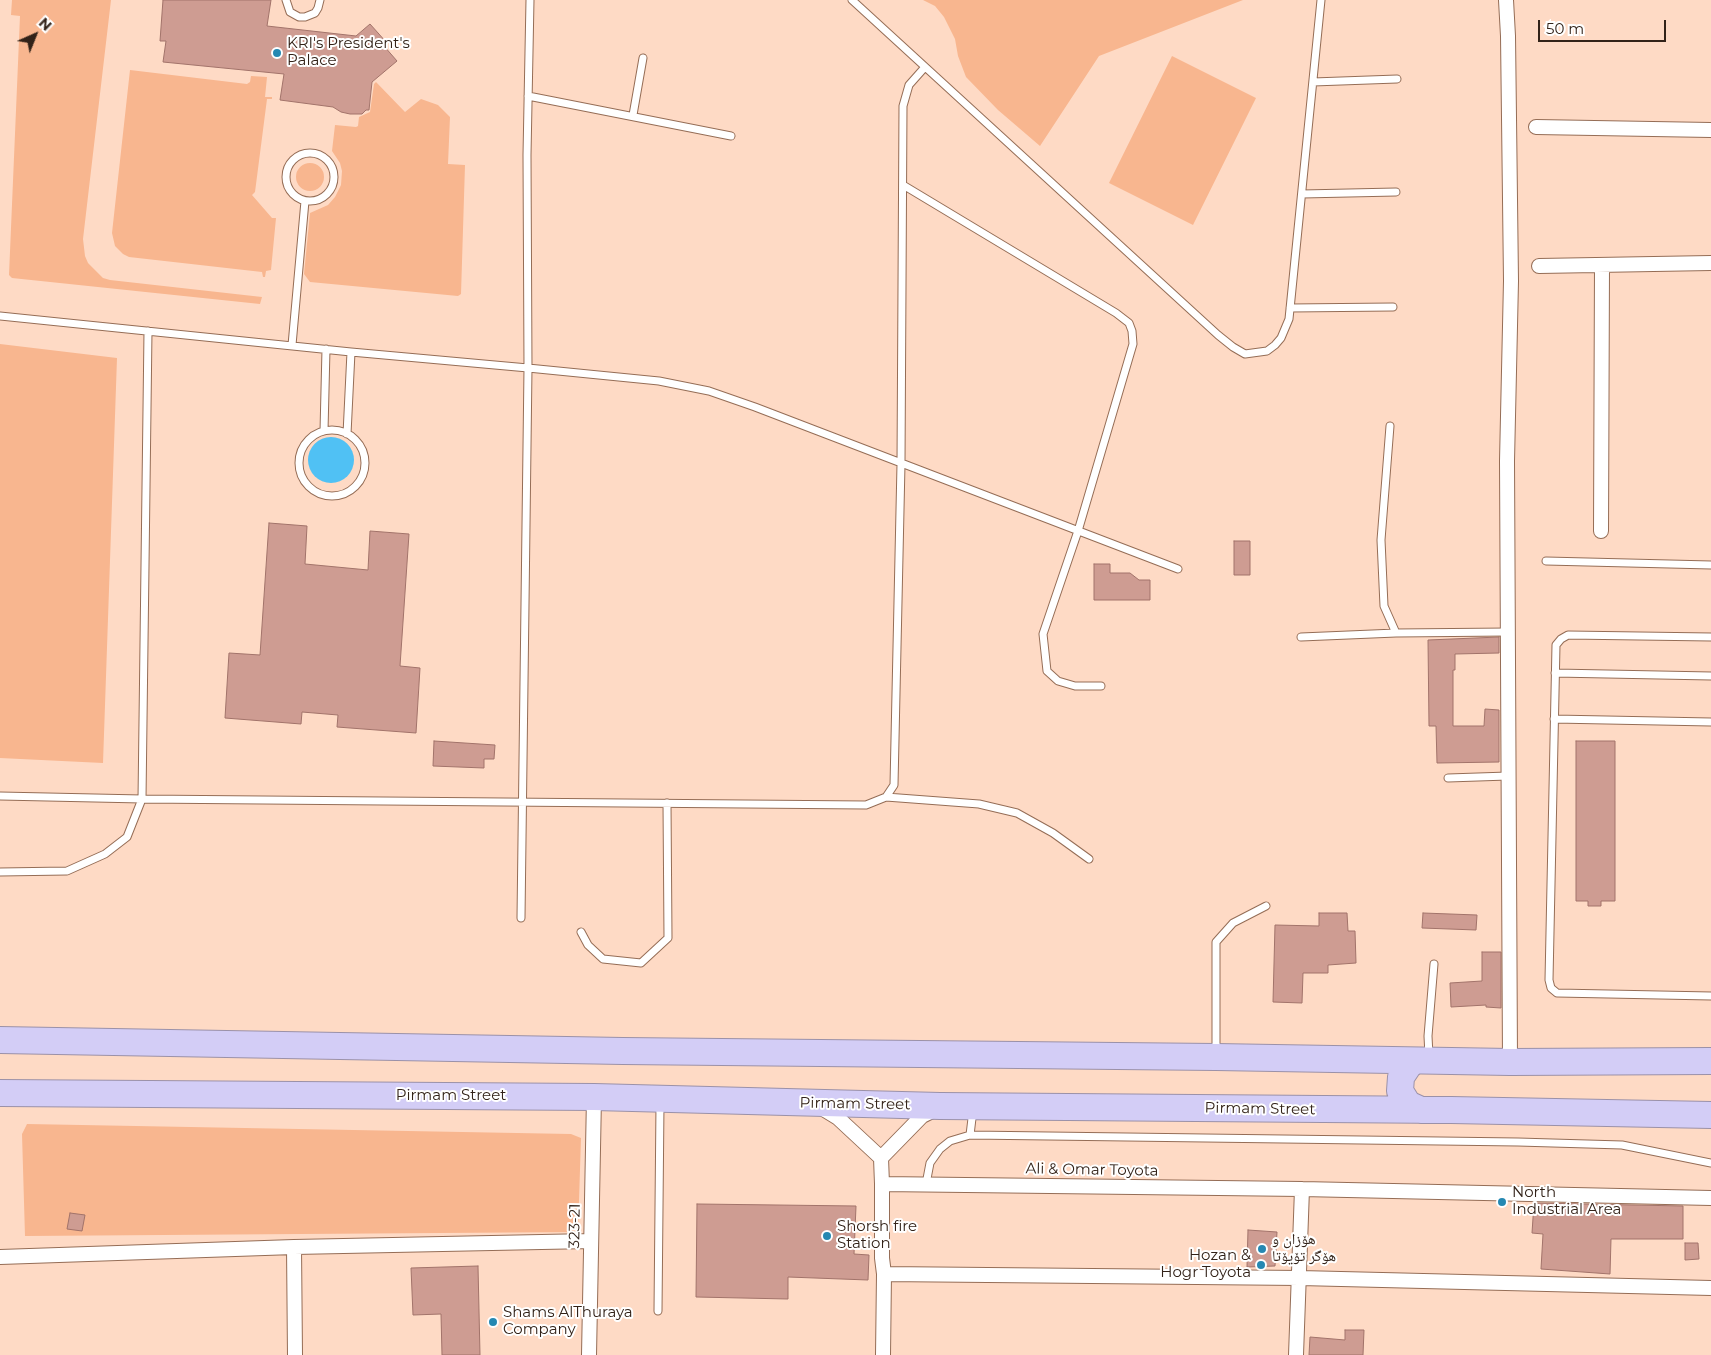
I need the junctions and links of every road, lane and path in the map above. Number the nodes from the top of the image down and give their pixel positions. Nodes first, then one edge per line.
1 (286, 0) edge
2 (320, 0) edge
3 (530, 0) edge
4 (852, 0) edge
5 (1321, 0) edge
6 (1506, 0) edge
7 (643, 58) dead end
8 (925, 67) junction
9 (1397, 80) dead end
10 (1312, 82) junction
11 (528, 96) junction
12 (633, 115) junction
13 (1536, 127) dead end
14 (1711, 130) edge
15 (731, 136) dead end
16 (903, 185) junction
17 (1396, 192) dead end
18 (1302, 194) junction
19 (305, 201) junction
20 (1711, 263) edge
21 (1602, 265) junction
22 (1539, 266) dead end
23 (1393, 307) dead end
24 (1290, 308) junction
25 (0, 316) edge
26 (148, 331) junction
27 (292, 345) junction
28 (326, 350) junction
29 (351, 352) junction
30 (528, 368) junction
31 (1390, 426) dead end
32 (324, 431) junction
33 (347, 434) junction
34 (901, 464) junction
35 (1078, 531) junction
36 (1601, 531) dead end
37 (1546, 561) dead end
38 (1711, 565) edge
39 (1178, 569) dead end
40 (1396, 632) junction
41 (1508, 632) junction
42 (1301, 637) dead end
43 (1711, 637) edge
44 (1555, 673) junction
45 (1711, 676) edge
46 (1101, 686) dead end
47 (1554, 719) junction
48 (1711, 722) edge
49 (1508, 776) junction
50 (1448, 778) dead end
51 (0, 796) edge
52 (886, 797) junction
53 (142, 799) junction
54 (521, 801) junction
55 (667, 803) junction
56 (1089, 859) dead end
57 (0, 872) edge
58 (1266, 906) dead end
59 (521, 918) dead end
60 (581, 932) dead end
61 (1434, 964) dead end
62 (1711, 996) edge
63 (0, 1040) edge
64 (1216, 1057) junction
65 (1422, 1061) junction
66 (1711, 1061) edge
67 (1510, 1062) junction
68 (0, 1093) edge
69 (594, 1097) junction
70 (661, 1099) junction
71 (815, 1104) junction
72 (940, 1106) junction
73 (973, 1106) junction
74 (1421, 1110) junction
75 (1711, 1115) edge
76 (970, 1135) junction
77 (880, 1158) junction
78 (1711, 1163) edge
79 (882, 1184) junction
80 (926, 1184) junction
81 (1302, 1189) junction
82 (1711, 1198) edge
83 (591, 1242) junction
84 (294, 1247) junction
85 (0, 1257) edge
86 (884, 1274) junction
87 (1300, 1278) junction
88 (1711, 1288) edge
89 (658, 1311) dead end
90 (295, 1355) edge
91 (589, 1355) edge
92 (883, 1355) edge
93 (1296, 1355) edge

1 - 2 lane
3 - 11 lane
4 - 8 lane
5 - 10 lane
6 - 41 street
7 - 12 lane
8 - 16 lane
8 - 24 lane
9 - 10 lane
10 - 18 lane
11 - 12 lane
11 - 30 lane
12 - 15 lane
13 - 14 street
16 - 34 lane
16 - 35 lane
17 - 18 lane
18 - 24 lane
19 - 19 lane
19 - 27 lane
20 - 21 street
21 - 22 street
21 - 36 street
23 - 24 lane
25 - 26 lane
26 - 27 lane
26 - 53 lane
27 - 28 lane
28 - 29 lane
28 - 32 lane
29 - 30 lane
29 - 33 lane
30 - 34 lane
30 - 54 lane
31 - 40 lane
32 - 33 lane
32 - 33 lane
34 - 35 lane
34 - 52 lane
35 - 39 lane
35 - 46 lane
37 - 38 lane
40 - 41 lane
40 - 42 lane
41 - 49 street
43 - 44 lane
44 - 45 lane
44 - 47 lane
47 - 48 lane
47 - 62 lane
49 - 50 lane
49 - 67 street
51 - 53 lane
52 - 55 lane
52 - 56 lane
53 - 54 lane
53 - 57 lane
54 - 55 lane
54 - 59 lane
55 - 60 lane
58 - 64 lane
61 - 65 lane
63 - 64 highway
64 - 65 highway
65 - 67 highway
65 - 74 highway
66 - 67 highway
68 - 69 highway, Pirmam Street
69 - 70 highway, Pirmam Street
69 - 83 street, 323-21
70 - 71 highway, Pirmam Street
70 - 89 lane
71 - 72 highway, Pirmam Street
71 - 77 street
72 - 73 highway, Pirmam Street
72 - 77 street
73 - 74 highway, Pirmam Street
73 - 76 lane
74 - 75 highway, Pirmam Street
76 - 78 lane
76 - 80 lane
77 - 79 street
79 - 80 street, Ali & Omar Toyota
79 - 86 street
80 - 81 street, Ali & Omar Toyota
81 - 82 street, Ali & Omar Toyota
81 - 87 street
83 - 84 street
83 - 91 street, 323-21
84 - 85 street
84 - 90 street
86 - 87 street
86 - 92 street
87 - 88 street
87 - 93 street

